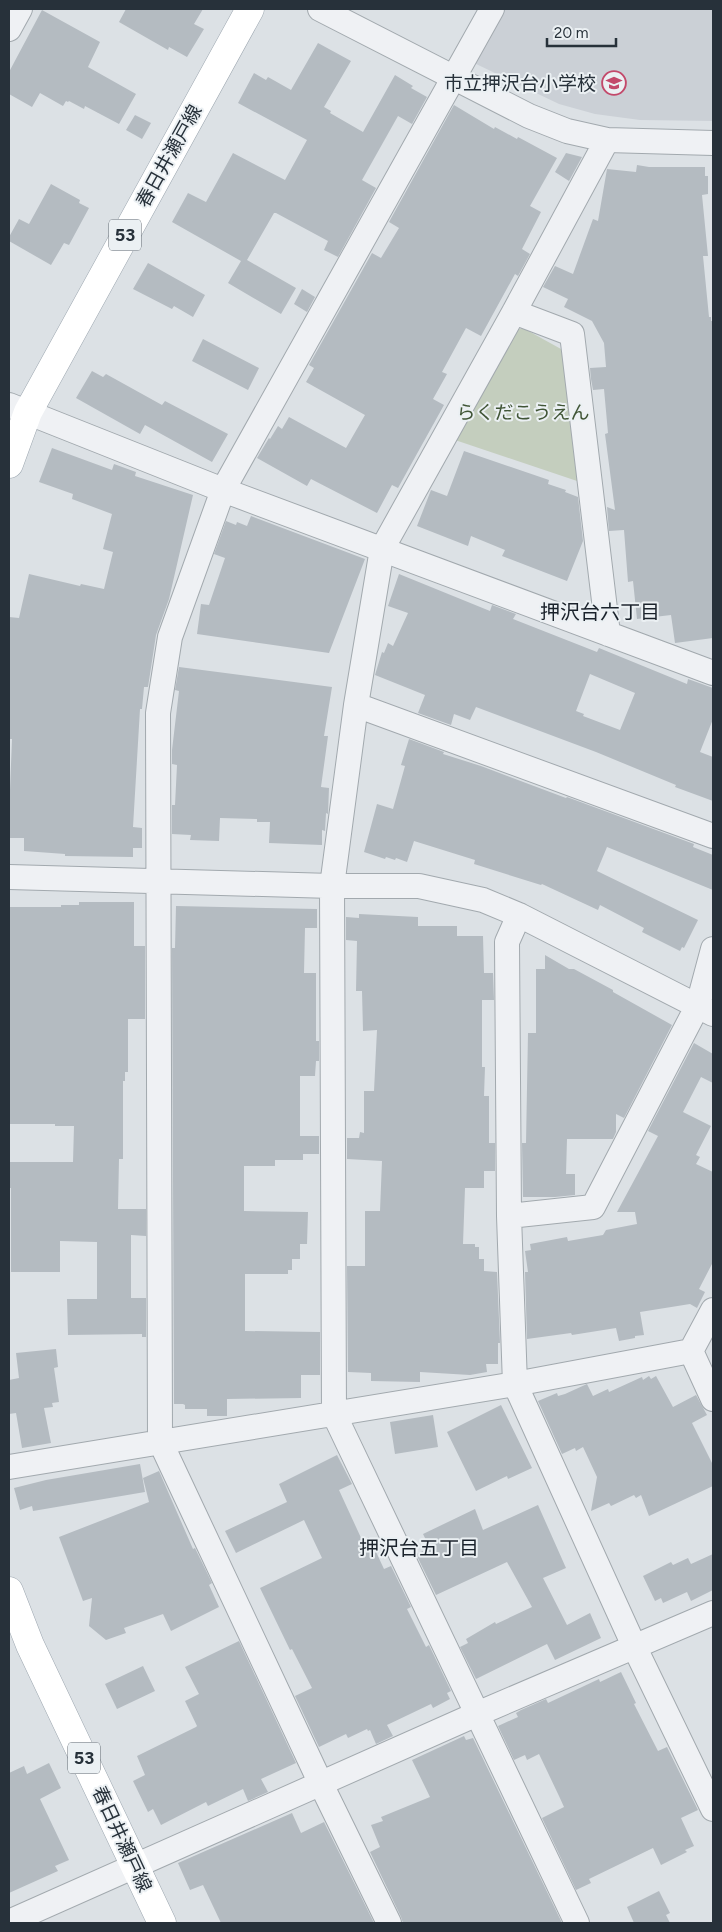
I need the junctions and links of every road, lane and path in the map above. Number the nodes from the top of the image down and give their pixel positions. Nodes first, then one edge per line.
1 (20, 9) edge
2 (250, 9) edge
3 (320, 9) edge
4 (492, 9) edge
5 (9, 29) edge
6 (453, 78) junction
7 (607, 140) junction
8 (713, 143) edge
9 (514, 312) junction
10 (19, 408) edge
11 (9, 464) edge
12 (223, 490) junction
13 (382, 548) junction
14 (608, 634) junction
15 (713, 673) edge
16 (356, 705) junction
17 (713, 836) edge
18 (9, 877) edge
19 (159, 881) junction
20 (332, 886) junction
21 (519, 914) junction
22 (713, 949) edge
23 (706, 1010) edge
24 (510, 1216) junction
25 (713, 1310) edge
26 (691, 1351) junction
27 (515, 1384) junction
28 (713, 1399) edge
29 (334, 1414) junction
30 (160, 1441) junction
31 (9, 1467) edge
32 (9, 1591) edge
33 (713, 1613) edge
34 (635, 1648) junction
35 (477, 1714) junction
36 (321, 1784) junction
37 (713, 1809) edge
38 (135, 1866) junction
39 (9, 1922) edge
40 (162, 1923) edge
41 (389, 1923) edge
42 (577, 1923) edge

1 - 5 street
2 - 10 main road, 春日井瀬戸線 / 53
3 - 6 street
4 - 6 street
6 - 7 street
6 - 12 street
7 - 8 street
7 - 9 street
9 - 13 street
9 - 14 street
10 - 11 main road, 春日井瀬戸線 / 53
10 - 12 street
12 - 13 street
12 - 19 street
13 - 14 street
13 - 16 street
14 - 15 street
16 - 17 street
16 - 20 street
18 - 19 street
19 - 20 street
19 - 30 street
20 - 21 street
20 - 29 street
21 - 23 street
21 - 24 street
22 - 23 street
23 - 24 street
24 - 27 street
25 - 26 street
26 - 27 street
26 - 28 street
27 - 29 street
27 - 34 street
29 - 30 street
29 - 35 street
30 - 31 street
30 - 36 street
32 - 38 main road, 春日井瀬戸線 / 53
33 - 34 street
34 - 35 street
34 - 37 street
35 - 36 street
35 - 42 street
36 - 38 street
36 - 41 street
38 - 39 street
38 - 40 main road, 春日井瀬戸線 / 53

